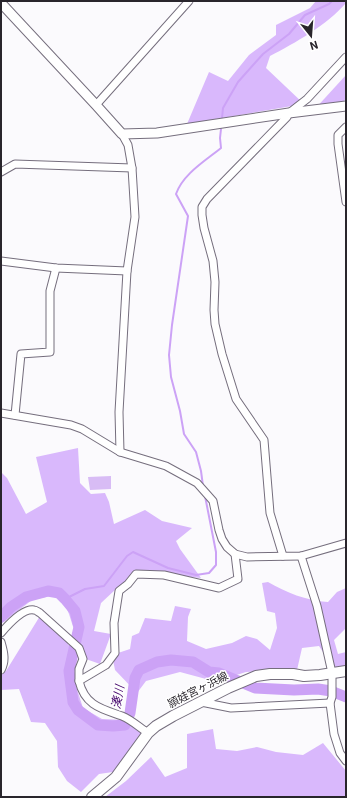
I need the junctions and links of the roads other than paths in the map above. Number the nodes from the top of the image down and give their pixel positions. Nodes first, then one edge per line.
1 (189, 1) edge
2 (1, 3) edge
3 (346, 57) edge
4 (96, 105) junction
5 (346, 106) edge
6 (289, 113) junction
7 (346, 127) edge
8 (122, 134) junction
9 (132, 168) junction
10 (1, 172) edge
11 (346, 202) edge
12 (1, 262) edge
13 (56, 268) junction
14 (127, 271) junction
15 (1, 413) edge
16 (15, 415) junction
17 (120, 452) junction
18 (346, 543) edge
19 (235, 554) junction
20 (283, 556) junction
21 (301, 556) junction
22 (1, 633) edge
23 (1, 642) edge
24 (1, 670) edge
25 (346, 671) edge
26 (332, 673) junction
27 (79, 681) junction
28 (331, 700) junction
29 (201, 702) junction
30 (148, 733) junction
31 (346, 761) edge
32 (92, 797) edge

1 - 4 street
2 - 4 street
3 - 6 street
4 - 8 street
5 - 6 street
6 - 8 street
6 - 20 street
7 - 11 street
8 - 9 street
9 - 10 street
9 - 14 street
12 - 13 street
13 - 14 street
13 - 16 street
14 - 17 street
15 - 16 street
16 - 17 street
17 - 19 street
18 - 21 street
19 - 20 street
19 - 27 street
20 - 21 street
21 - 26 street
22 - 27 street
23 - 24 street
25 - 26 main road, 頴娃宮ヶ浜線
26 - 28 street
26 - 29 main road, 頴娃宮ヶ浜線
27 - 30 street
28 - 29 street
28 - 31 street
29 - 30 main road, 頴娃宮ヶ浜線
30 - 32 main road, 頴娃宮ヶ浜線

